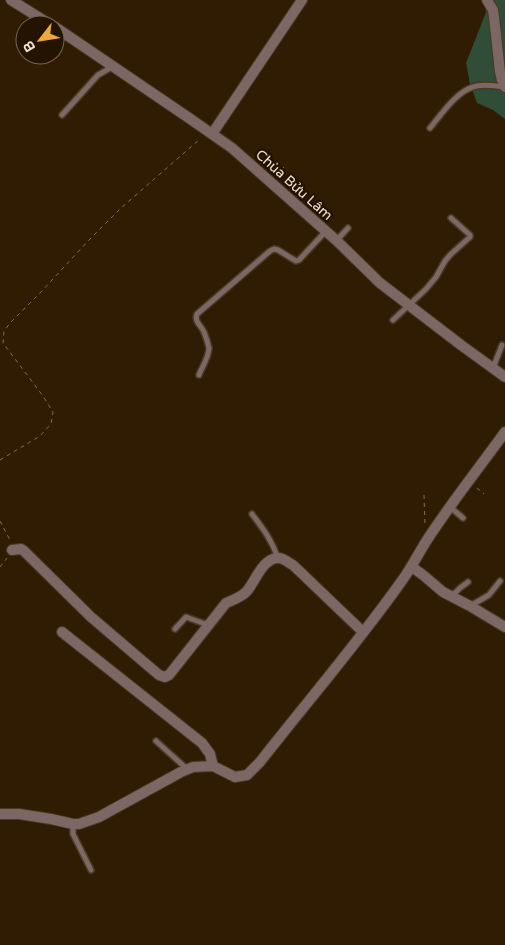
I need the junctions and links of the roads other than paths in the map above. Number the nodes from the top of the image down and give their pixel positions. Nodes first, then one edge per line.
1 (11, 0) edge
2 (302, 0) edge
3 (486, 0) edge
4 (35, 15) edge
5 (65, 35) edge
6 (112, 66) junction
7 (505, 87) edge
8 (62, 115) dead end
9 (430, 128) dead end
10 (210, 133) junction
11 (451, 218) dead end
12 (348, 228) dead end
13 (326, 231) junction
14 (337, 241) junction
15 (408, 305) junction
16 (393, 320) dead end
17 (502, 345) dead end
18 (493, 368) junction
19 (199, 375) dead end
20 (505, 377) edge
21 (505, 432) edge
22 (449, 507) junction
23 (252, 514) dead end
24 (463, 518) dead end
25 (12, 550) dead end
26 (278, 558) junction
27 (412, 567) junction
28 (500, 581) dead end
29 (468, 582) dead end
30 (452, 597) junction
31 (470, 606) junction
32 (208, 625) junction
33 (505, 627) edge
34 (175, 629) dead end
35 (62, 632) dead end
36 (363, 632) junction
37 (156, 741) dead end
38 (213, 766) junction
39 (188, 769) junction
40 (0, 814) edge
41 (73, 824) junction
42 (90, 870) dead end

1 - 4 street
2 - 10 street
3 - 7 street
5 - 6 street, Chùa Bửu Lâm
6 - 8 lane
6 - 10 street, Chùa Bửu Lâm
7 - 9 lane
10 - 13 street, Chùa Bửu Lâm
11 - 15 lane
12 - 14 lane
13 - 14 street, Chùa Bửu Lâm
13 - 19 lane
14 - 15 street, Chùa Bửu Lâm
15 - 16 lane
15 - 18 street, Chùa Bửu Lâm
17 - 18 lane
18 - 20 street, Chùa Bửu Lâm
21 - 22 street
22 - 24 lane
22 - 27 street
23 - 26 lane
25 - 32 street
26 - 32 street
26 - 36 street
27 - 30 street
27 - 36 street
28 - 31 lane
29 - 30 lane
30 - 31 street
31 - 33 street
32 - 34 lane
35 - 38 street
36 - 38 street
37 - 39 lane
38 - 39 street
39 - 41 street
40 - 41 street
41 - 42 lane

